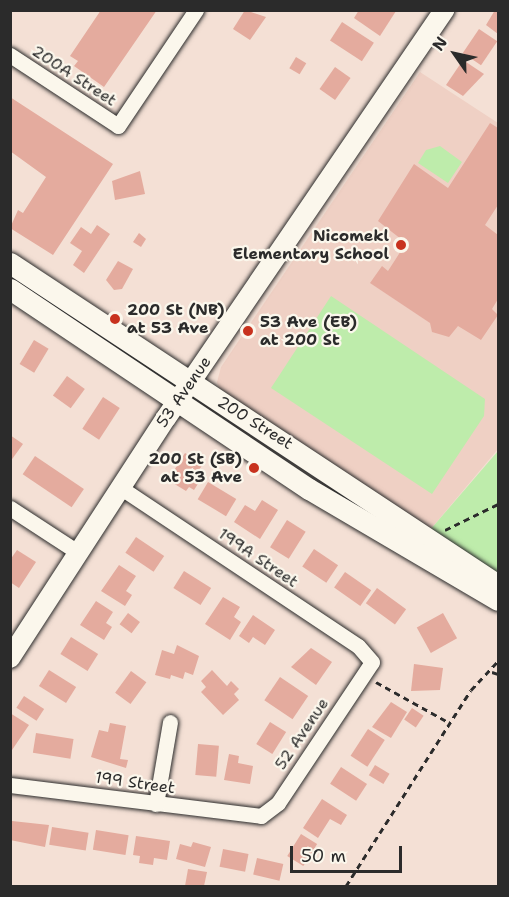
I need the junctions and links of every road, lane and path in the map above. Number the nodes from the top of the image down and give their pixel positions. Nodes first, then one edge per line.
1 (196, 10) edge
2 (444, 10) edge
3 (10, 55) edge
4 (10, 263) edge
5 (10, 289) edge
6 (191, 382) junction
7 (176, 403) junction
8 (121, 488) junction
9 (498, 504) edge
10 (10, 508) edge
11 (438, 534) dead end
12 (79, 553) junction
13 (498, 585) edge
14 (498, 600) edge
15 (10, 658) edge
16 (498, 661) edge
17 (372, 662) joint
18 (492, 672) junction
19 (498, 674) edge
20 (376, 682) dead end
21 (170, 722) dead end
22 (450, 723) junction
23 (10, 785) edge
24 (156, 804) junction
25 (254, 817) joint
26 (346, 886) edge

1 - 3 street, 200A Street
2 - 6 street, 53 Avenue
4 - 6 main road, 200 Street
5 - 7 main road, 200 Street
6 - 7 street, 53 Avenue
6 - 13 main road, 200 Street
7 - 8 street, 53 Avenue
7 - 14 main road, 200 Street
8 - 12 street, 53 Avenue
8 - 17 street, 199A Street
9 - 11 path
10 - 12 street
12 - 15 street, 53 Avenue
16 - 18 path
17 - 25 street, 52 Avenue
18 - 19 path
18 - 22 path
20 - 22 path
21 - 24 street
22 - 26 path
23 - 24 street, 199 Street
24 - 25 street, 199 Street

